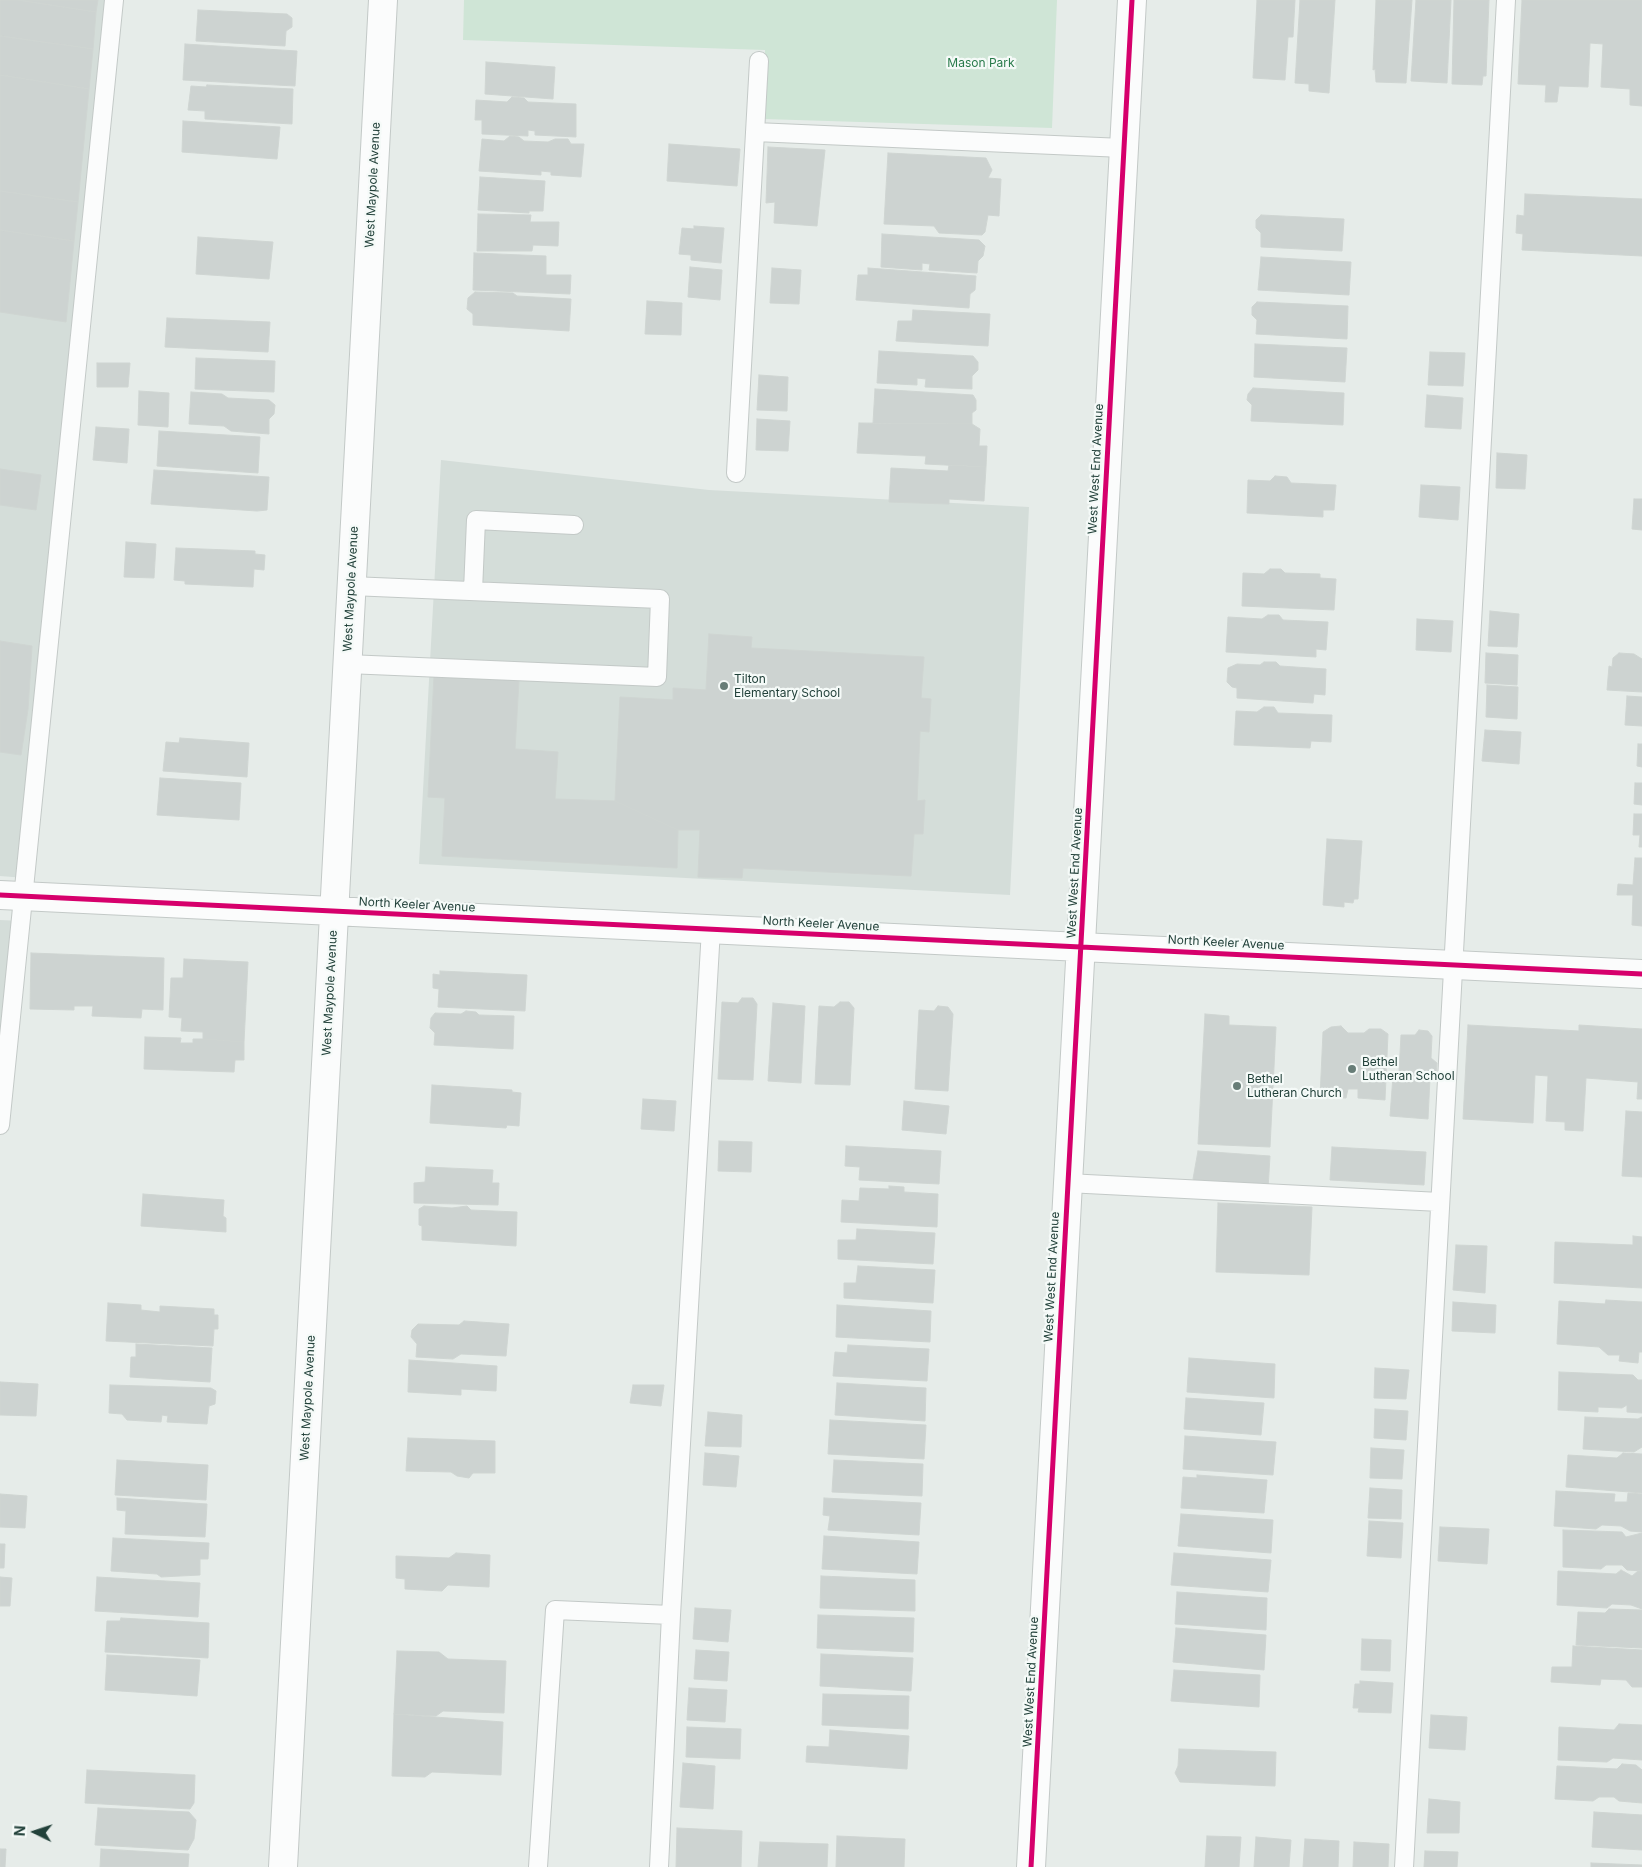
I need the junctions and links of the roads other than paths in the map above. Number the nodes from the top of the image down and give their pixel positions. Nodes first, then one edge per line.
1 (114, 0) edge
2 (383, 0) edge
3 (1132, 0) edge
4 (1506, 0) edge
5 (758, 61) dead end
6 (755, 132) junction
7 (1124, 148) junction
8 (736, 473) dead end
9 (574, 525) dead end
10 (352, 586) junction
11 (473, 591) junction
12 (347, 664) junction
13 (12, 896) edge
14 (334, 911) junction
15 (712, 929) junction
16 (1081, 946) junction
17 (1453, 964) junction
18 (1642, 974) edge
19 (0, 1125) edge
20 (1068, 1183) junction
21 (1440, 1202) junction
22 (671, 1615) junction
23 (283, 1867) edge
24 (538, 1867) edge
25 (659, 1867) edge
26 (1031, 1867) edge
27 (1404, 1867) edge

1 - 13 lane
2 - 10 street, West Maypole Avenue
3 - 7 street, West West End Avenue
4 - 17 lane
5 - 6 lane
6 - 7 lane
6 - 8 lane
7 - 16 street, West West End Avenue
9 - 11 lane
10 - 11 lane
10 - 12 street, West Maypole Avenue
11 - 12 lane
12 - 14 street, West Maypole Avenue
13 - 14 street, North Keeler Avenue
13 - 19 lane
14 - 15 street, North Keeler Avenue
14 - 23 street, West Maypole Avenue
15 - 16 street, North Keeler Avenue
15 - 22 lane
16 - 17 street, North Keeler Avenue
16 - 20 street, West West End Avenue
17 - 18 street, North Keeler Avenue
17 - 21 lane
20 - 21 lane
20 - 26 street, West West End Avenue
21 - 27 lane
22 - 24 lane
22 - 25 lane

